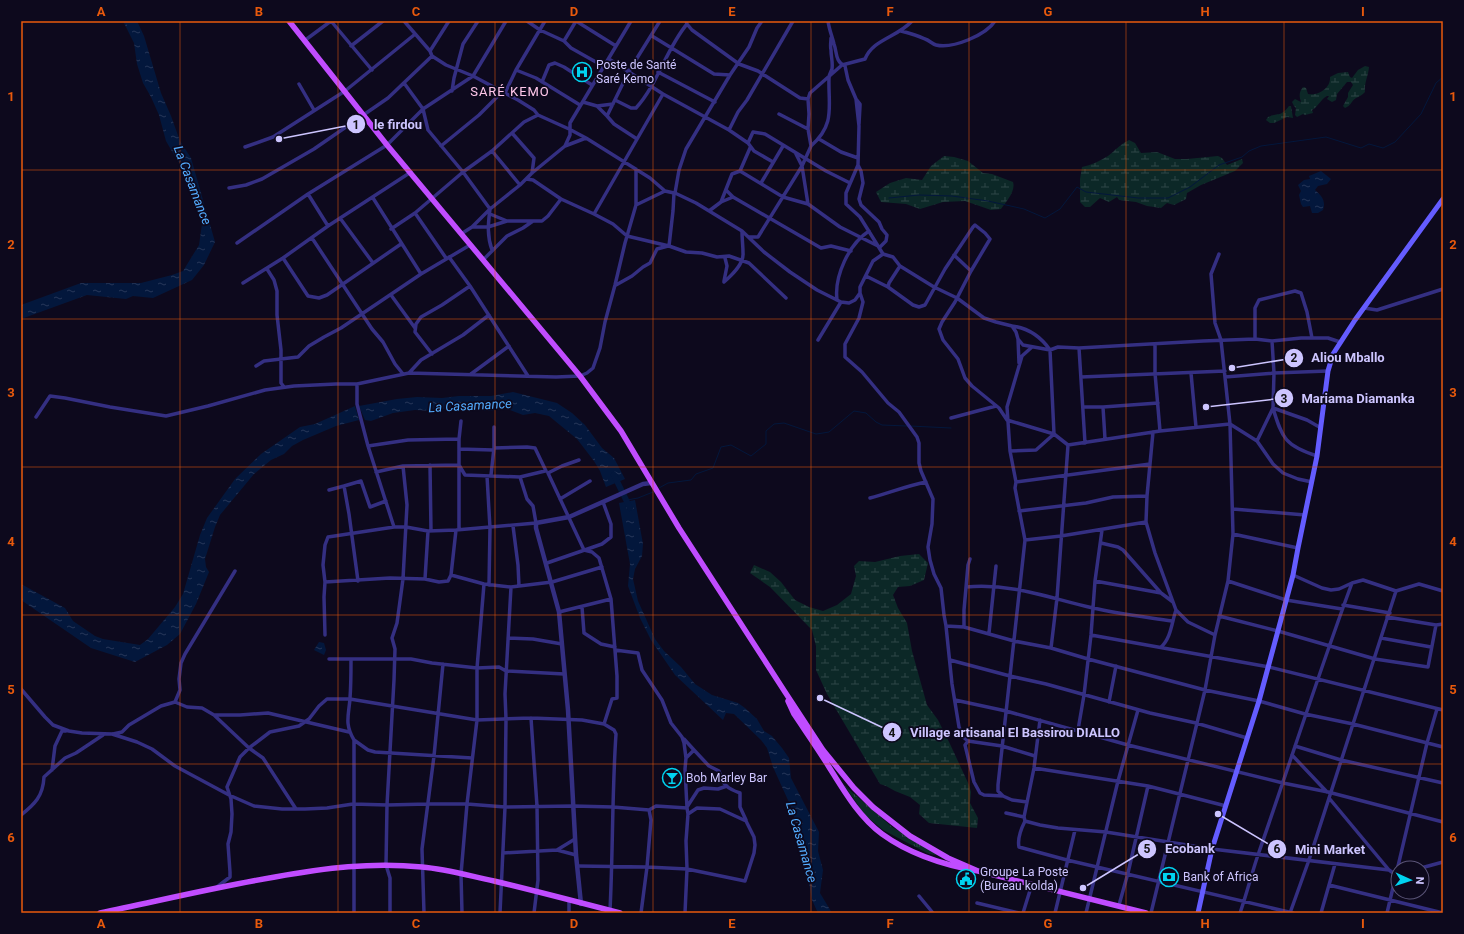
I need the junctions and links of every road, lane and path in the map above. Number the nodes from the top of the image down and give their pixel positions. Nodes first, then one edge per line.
1 (289, 21) edge
2 (331, 21) edge
3 (383, 21) edge
4 (404, 21) edge
5 (449, 21) edge
6 (478, 21) edge
7 (506, 21) edge
8 (527, 21) edge
9 (545, 21) edge
10 (576, 21) edge
11 (631, 21) edge
12 (660, 21) edge
13 (762, 21) edge
14 (793, 21) edge
15 (828, 21) edge
16 (912, 21) edge
17 (996, 21) edge
18 (686, 22) edge
19 (540, 30) junction
20 (830, 31) junction
21 (901, 31) junction
22 (414, 35) junction
23 (652, 36) junction
24 (304, 41) junction
25 (564, 41) junction
26 (351, 46) junction
27 (616, 46) junction
28 (672, 48) junction
29 (430, 51) junction
30 (432, 56) junction
31 (609, 59) junction
32 (739, 64) junction
33 (842, 65) junction
34 (603, 66) junction
35 (456, 69) junction
36 (372, 70) junction
37 (516, 70) junction
38 (629, 71) junction
39 (658, 72) junction
40 (762, 74) junction
41 (730, 75) junction
42 (473, 76) junction
43 (829, 76) junction
44 (542, 82) junction
45 (404, 83) junction
46 (299, 84) dead end
47 (592, 85) junction
48 (650, 86) junction
49 (345, 91) junction
50 (452, 91) junction
51 (503, 93) junction
52 (663, 94) junction
53 (808, 99) junction
54 (615, 100) junction
55 (583, 102) junction
56 (715, 102) junction
57 (613, 104) junction
58 (580, 105) junction
59 (598, 106) junction
60 (423, 109) junction
61 (314, 110) junction
62 (364, 114) junction
63 (779, 114) dead end
64 (538, 115) junction
65 (607, 116) junction
66 (705, 118) junction
67 (569, 129) junction
68 (808, 129) junction
69 (729, 130) junction
70 (512, 133) junction
71 (586, 138) junction
72 (636, 139) junction
73 (819, 139) junction
74 (748, 143) junction
75 (387, 145) junction
76 (441, 146) junction
77 (565, 146) junction
78 (783, 146) junction
79 (811, 146) junction
80 (245, 147) dead end
81 (750, 148) junction
82 (492, 151) junction
83 (795, 153) junction
84 (806, 158) junction
85 (858, 158) junction
86 (624, 162) junction
87 (773, 162) junction
88 (858, 165) junction
89 (802, 166) junction
90 (636, 169) junction
91 (740, 171) junction
92 (411, 172) junction
93 (463, 172) junction
94 (532, 173) junction
95 (526, 180) junction
96 (762, 183) junction
97 (850, 183) junction
98 (520, 185) junction
99 (229, 188) dead end
100 (726, 190) junction
101 (665, 192) junction
102 (674, 193) junction
103 (308, 194) junction
104 (733, 197) junction
105 (783, 197) junction
106 (373, 198) junction
107 (432, 198) junction
108 (561, 199) junction
109 (1443, 199) edge
110 (721, 202) junction
111 (808, 204) junction
112 (636, 205) junction
113 (490, 209) junction
114 (709, 211) junction
115 (416, 213) junction
116 (490, 214) junction
117 (594, 214) junction
118 (340, 218) junction
119 (769, 218) junction
120 (507, 221) junction
121 (533, 221) junction
122 (328, 226) junction
123 (472, 227) junction
124 (488, 227) junction
125 (391, 229) junction
126 (742, 231) junction
127 (869, 231) junction
128 (461, 234) junction
129 (627, 236) junction
130 (749, 237) junction
131 (860, 237) junction
132 (312, 238) junction
133 (237, 243) dead end
134 (401, 244) junction
135 (470, 245) junction
136 (669, 246) junction
137 (880, 247) junction
138 (492, 250) junction
139 (851, 251) junction
140 (883, 254) junction
141 (954, 254) junction
142 (1219, 254) dead end
143 (283, 258) junction
144 (448, 258) junction
145 (725, 258) junction
146 (484, 260) junction
147 (742, 261) junction
148 (373, 263) junction
149 (900, 266) junction
150 (267, 269) junction
151 (971, 271) junction
152 (421, 274) junction
153 (866, 276) junction
154 (243, 283) dead end
155 (342, 284) junction
156 (615, 285) junction
157 (470, 286) junction
158 (888, 287) junction
159 (934, 287) junction
160 (1443, 289) edge
161 (860, 293) junction
162 (391, 295) junction
163 (786, 298) dead end
164 (957, 298) junction
165 (837, 300) junction
166 (842, 302) junction
167 (1364, 308) junction
168 (362, 314) junction
169 (489, 315) junction
170 (1012, 326) junction
171 (415, 329) junction
172 (1312, 338) junction
173 (1018, 339) junction
174 (1255, 339) junction
175 (818, 340) dead end
176 (1221, 340) junction
177 (1272, 341) junction
178 (1340, 342) junction
179 (1155, 344) junction
180 (509, 346) junction
181 (1032, 347) junction
182 (1079, 348) junction
183 (1050, 350) junction
184 (432, 354) junction
185 (281, 359) junction
186 (1019, 364) junction
187 (256, 366) dead end
188 (1225, 371) junction
189 (1328, 371) junction
190 (409, 373) junction
191 (1190, 373) junction
192 (1274, 373) junction
193 (403, 374) junction
194 (470, 374) junction
195 (1155, 374) junction
196 (528, 376) junction
197 (580, 376) junction
198 (1081, 377) junction
199 (1225, 377) junction
200 (281, 383) junction
201 (357, 384) junction
202 (284, 387) junction
203 (277, 388) junction
204 (1158, 403) junction
205 (996, 406) junction
206 (1083, 407) junction
207 (1102, 407) junction
208 (1273, 408) junction
209 (36, 417) dead end
210 (951, 418) dead end
211 (1007, 420) junction
212 (461, 421) dead end
213 (1230, 424) junction
214 (494, 427) dead end
215 (1196, 427) junction
216 (1321, 428) junction
217 (1160, 431) junction
218 (1153, 432) junction
219 (1054, 434) junction
220 (459, 439) junction
221 (1105, 440) junction
222 (1257, 442) junction
223 (1085, 443) junction
224 (1068, 445) junction
225 (368, 446) junction
226 (459, 449) junction
227 (494, 449) junction
228 (1010, 451) junction
229 (1317, 456) junction
230 (579, 460) dead end
231 (1150, 464) junction
232 (430, 465) junction
233 (459, 465) junction
234 (403, 466) junction
235 (376, 472) junction
236 (546, 472) junction
237 (489, 475) junction
238 (1066, 476) junction
239 (520, 477) junction
240 (648, 477) junction
241 (590, 481) dead end
242 (926, 482) junction
243 (1016, 482) junction
244 (1312, 482) junction
245 (651, 483) junction
246 (643, 484) junction
247 (344, 486) junction
248 (329, 490) dead end
249 (1147, 496) junction
250 (870, 498) dead end
251 (560, 499) junction
252 (386, 501) junction
253 (603, 502) junction
254 (1063, 505) junction
255 (1232, 509) junction
256 (1019, 511) junction
257 (1305, 515) junction
258 (569, 517) junction
259 (1146, 522) junction
260 (536, 523) junction
261 (513, 526) junction
262 (394, 527) junction
263 (406, 527) junction
264 (490, 528) junction
265 (457, 530) junction
266 (1102, 530) junction
267 (430, 531) junction
268 (352, 534) junction
269 (1232, 534) junction
270 (1061, 536) junction
271 (1025, 540) junction
272 (1101, 543) junction
273 (1298, 548) junction
274 (584, 550) junction
275 (970, 559) dead end
276 (547, 563) junction
277 (996, 566) dead end
278 (602, 567) junction
279 (234, 571) dead end
280 (451, 575) junction
281 (1293, 575) junction
282 (403, 579) junction
283 (425, 579) junction
284 (358, 581) junction
285 (1095, 581) junction
286 (1228, 581) junction
287 (326, 582) junction
288 (552, 582) junction
289 (1352, 583) junction
290 (484, 584) junction
291 (489, 585) junction
292 (519, 586) junction
293 (511, 587) junction
294 (966, 587) junction
295 (994, 587) junction
296 (1019, 589) junction
297 (1396, 591) junction
298 (1443, 591) edge
299 (1160, 593) junction
300 (1057, 598) junction
301 (611, 599) junction
302 (1286, 600) junction
303 (1173, 602) junction
304 (582, 607) junction
305 (1343, 607) junction
306 (1093, 608) junction
307 (1176, 610) junction
308 (559, 612) junction
309 (1390, 613) junction
310 (1220, 616) junction
311 (1387, 617) junction
312 (1172, 620) junction
313 (1443, 624) edge
314 (946, 626) junction
315 (1436, 626) junction
316 (964, 627) junction
317 (1278, 631) junction
318 (989, 633) junction
319 (325, 635) dead end
320 (1091, 635) junction
321 (1215, 635) junction
322 (508, 638) junction
323 (1381, 638) junction
324 (1014, 641) junction
325 (562, 644) junction
326 (1330, 645) junction
327 (1161, 647) junction
328 (1431, 647) junction
329 (1051, 648) junction
330 (615, 649) junction
331 (1212, 657) junction
332 (329, 659) dead end
333 (394, 659) junction
334 (1088, 659) junction
335 (1375, 659) junction
336 (351, 660) junction
337 (950, 660) junction
338 (443, 664) junction
339 (1116, 666) junction
340 (1269, 667) junction
341 (477, 668) junction
342 (506, 671) junction
343 (564, 674) junction
344 (1010, 676) junction
345 (1319, 679) junction
346 (21, 689) edge
347 (1205, 690) junction
348 (1364, 691) junction
349 (785, 692) junction
350 (1084, 695) junction
351 (350, 699) junction
352 (955, 700) junction
353 (1259, 701) junction
354 (175, 702) junction
355 (1109, 702) junction
356 (392, 706) junction
357 (1437, 709) junction
358 (1138, 710) junction
359 (1443, 710) edge
360 (1006, 711) junction
361 (438, 713) junction
362 (1305, 714) junction
363 (214, 715) junction
364 (531, 718) junction
365 (506, 719) junction
366 (477, 720) junction
367 (567, 720) junction
368 (1040, 720) junction
369 (305, 722) junction
370 (604, 724) junction
371 (1196, 724) junction
372 (1353, 724) junction
373 (1078, 730) junction
374 (69, 731) junction
375 (350, 732) junction
376 (104, 734) junction
377 (112, 734) junction
378 (682, 737) junction
379 (1247, 738) junction
380 (354, 740) junction
381 (968, 741) junction
382 (1427, 743) junction
383 (1128, 745) junction
384 (1002, 746) junction
385 (1295, 746) junction
386 (1443, 747) edge
387 (249, 748) junction
388 (694, 750) junction
389 (389, 752) junction
390 (1292, 755) junction
391 (434, 756) junction
392 (1035, 756) junction
393 (472, 758) junction
394 (686, 758) junction
395 (1187, 760) junction
396 (1341, 760) junction
397 (1034, 768) junction
398 (52, 770) junction
399 (1236, 771) junction
400 (1420, 777) junction
401 (1118, 781) junction
402 (1443, 783) edge
403 (1284, 784) junction
404 (727, 786) junction
405 (1148, 786) junction
406 (1329, 793) junction
407 (229, 795) junction
408 (1179, 795) junction
409 (1003, 796) junction
410 (1328, 798) junction
411 (1027, 802) junction
412 (353, 804) junction
413 (428, 804) junction
414 (467, 804) junction
415 (387, 805) junction
416 (537, 806) junction
417 (573, 806) junction
418 (1226, 806) junction
419 (505, 807) junction
420 (612, 807) junction
421 (687, 808) junction
422 (296, 809) junction
423 (649, 810) junction
424 (1006, 813) dead end
425 (688, 814) junction
426 (1411, 814) junction
427 (21, 815) edge
428 (1025, 819) junction
429 (746, 821) junction
430 (1443, 822) edge
431 (1075, 830) junction
432 (1106, 832) junction
433 (1136, 837) junction
434 (575, 839) junction
435 (1168, 841) junction
436 (1212, 849) junction
437 (557, 850) junction
438 (537, 852) junction
439 (503, 853) junction
440 (1258, 854) junction
441 (576, 855) junction
442 (1067, 860) junction
443 (1309, 860) junction
444 (1400, 860) edge
445 (1443, 862) edge
446 (1335, 864) junction
447 (354, 865) junction
448 (386, 865) junction
449 (577, 866) junction
450 (612, 866) junction
451 (1097, 866) junction
452 (1430, 866) edge
453 (422, 867) junction
454 (647, 867) junction
455 (687, 869) junction
456 (1389, 870) joint
457 (978, 871) junction
458 (1128, 873) junction
459 (461, 874) junction
460 (1158, 882) junction
461 (500, 883) junction
462 (1032, 884) junction
463 (1329, 886) junction
464 (214, 889) junction
465 (536, 892) junction
466 (1059, 892) junction
467 (1202, 892) junction
468 (919, 896) dead end
469 (1090, 899) junction
470 (1390, 900) junction
471 (569, 901) junction
472 (1244, 901) junction
473 (978, 903) dead end
474 (581, 904) junction
475 (1119, 905) junction
476 (610, 912) edge
477 (1443, 912) edge
478 (100, 913) edge
479 (354, 913) edge
480 (390, 913) edge
481 (424, 913) edge
482 (462, 913) edge
483 (500, 913) edge
484 (534, 913) edge
485 (569, 913) edge
486 (620, 913) edge
487 (641, 913) edge
488 (685, 913) edge
489 (933, 913) edge
490 (1019, 913) edge
491 (1023, 913) edge
492 (1055, 913) edge
493 (1086, 913) edge
494 (1146, 913) edge
495 (1151, 913) edge
496 (1198, 913) edge
497 (1240, 913) edge
498 (1291, 913) edge
499 (1321, 913) edge
500 (1387, 913) edge

1 - 24 main road
2 - 24 street
2 - 26 street
3 - 26 street
4 - 22 street
5 - 29 street
6 - 35 street
7 - 42 street
8 - 19 street
9 - 19 street
10 - 25 street
10 - 27 street
11 - 27 street
12 - 23 street
13 - 32 street
14 - 40 street
15 - 20 street
16 - 21 street
17 - 21 street
18 - 28 street
18 - 32 street
19 - 25 street
19 - 37 street
20 - 33 street
20 - 43 street
21 - 33 street
22 - 29 street
22 - 36 street
23 - 28 street
23 - 38 street
24 - 49 main road
25 - 34 street
26 - 36 street
27 - 31 street
28 - 39 street
28 - 41 street
29 - 30 street
30 - 35 street
30 - 45 street
31 - 34 street
31 - 38 street
32 - 40 street
32 - 41 street
33 - 43 street
33 - 85 street
34 - 47 street
35 - 42 street
35 - 50 street
36 - 49 street
37 - 44 street
37 - 51 street
38 - 48 street
38 - 54 street
39 - 48 street
39 - 56 street
40 - 53 street
40 - 69 street
41 - 56 street
42 - 50 street
42 - 51 street
43 - 53 street
43 - 73 street
44 - 47 street
44 - 58 street
45 - 60 street
45 - 62 street
46 - 61 street
47 - 55 street
48 - 52 street
48 - 54 street
49 - 61 street
49 - 62 main road
50 - 60 street
51 - 64 street
51 - 76 street
52 - 66 street
52 - 72 street
53 - 68 street
54 - 57 street
55 - 58 street
55 - 59 street
56 - 66 street
57 - 59 street
57 - 65 street
58 - 67 street
59 - 65 street
60 - 75 street
60 - 76 street
61 - 80 street
62 - 75 main road
62 - 99 street
63 - 68 street
64 - 67 street
64 - 70 street
65 - 72 street
66 - 69 street
66 - 102 street
67 - 71 street
67 - 77 street
68 - 79 street
69 - 74 street
70 - 82 street
70 - 94 street
71 - 77 street
71 - 86 street
72 - 86 street
73 - 79 street
73 - 85 street
74 - 78 street
74 - 81 street
75 - 92 main road
75 - 103 street
76 - 93 street
77 - 94 street
78 - 83 street
78 - 87 street
79 - 84 street
81 - 87 street
81 - 91 street
82 - 93 street
82 - 98 street
83 - 84 street
83 - 89 street
84 - 89 street
84 - 97 street
85 - 88 street
86 - 90 street
86 - 117 street
87 - 96 street
88 - 97 street
88 - 137 street
89 - 105 street
89 - 111 street
90 - 101 street
90 - 112 street
91 - 96 street
91 - 100 street
92 - 106 street
92 - 107 main road
93 - 107 street
93 - 113 street
94 - 95 street
95 - 98 street
95 - 108 street
96 - 105 street
97 - 127 street
98 - 113 street
100 - 104 street
100 - 110 street
101 - 102 street
101 - 112 street
102 - 114 street
102 - 136 street
103 - 122 street
103 - 133 street
104 - 110 street
104 - 119 street
105 - 111 street
105 - 119 street
106 - 118 street
106 - 125 street
107 - 115 street
107 - 128 main road
108 - 117 street
108 - 121 street
109 - 167 main road
110 - 114 street
111 - 131 street
112 - 129 street
113 - 116 street
113 - 123 street
114 - 126 street
115 - 125 street
115 - 144 street
116 - 120 street
116 - 124 street
117 - 129 street
118 - 122 street
118 - 148 street
119 - 130 street
119 - 139 street
120 - 121 street
120 - 124 street
121 - 138 street
122 - 132 street
123 - 124 street
123 - 128 street
124 - 138 street
125 - 134 street
126 - 130 street
126 - 147 street
127 - 131 street
127 - 137 street
128 - 135 main road
129 - 136 street
129 - 156 street
130 - 165 street
131 - 137 street
131 - 139 street
132 - 143 street
132 - 155 street
134 - 148 street
134 - 152 street
135 - 144 street
135 - 146 main road
136 - 145 street
136 - 156 street
137 - 140 street
138 - 146 street
139 - 165 street
140 - 149 street
140 - 153 street
141 - 151 street
141 - 151 street
141 - 159 street
142 - 176 street
143 - 150 street
143 - 155 street
144 - 152 street
144 - 157 street
145 - 147 street
145 - 147 street
146 - 197 main road
147 - 163 street
148 - 155 street
149 - 158 street
149 - 159 street
150 - 154 street
150 - 185 street
151 - 164 street
152 - 162 street
153 - 158 street
153 - 161 street
155 - 168 street
156 - 197 street
157 - 169 street
157 - 171 street
158 - 159 street
159 - 164 street
160 - 167 street
161 - 166 street
161 - 242 street
162 - 168 street
162 - 171 street
164 - 170 street
164 - 205 street
165 - 166 street
166 - 175 street
167 - 178 main road
168 - 185 street
168 - 193 street
169 - 180 street
169 - 184 street
170 - 173 street
170 - 183 street
171 - 184 street
172 - 174 street
172 - 177 street
172 - 178 street
173 - 181 street
173 - 186 street
174 - 176 street
174 - 177 street
176 - 179 street
176 - 188 street
177 - 192 street
178 - 189 main road
179 - 182 street
179 - 195 street
180 - 194 street
180 - 196 street
181 - 183 street
181 - 186 street
182 - 183 street
182 - 198 street
183 - 219 street
184 - 190 street
185 - 187 street
185 - 200 street
186 - 211 street
188 - 191 street
188 - 199 street
189 - 192 street
189 - 216 main road
190 - 193 street
190 - 194 street
191 - 195 street
191 - 215 street
192 - 199 street
192 - 208 street
193 - 201 street
194 - 196 street
195 - 198 street
195 - 204 street
196 - 197 street
197 - 240 main road
198 - 206 street
199 - 213 street
200 - 202 street
200 - 203 street
201 - 202 street
201 - 225 street
202 - 203 street
203 - 209 street
204 - 207 street
204 - 217 street
205 - 210 street
205 - 211 street
206 - 207 street
206 - 223 street
207 - 221 street
208 - 216 street
208 - 222 street
208 - 229 street
211 - 219 street
211 - 228 street
212 - 220 street
213 - 215 street
213 - 222 street
213 - 255 street
214 - 227 street
215 - 217 street
216 - 229 main road
217 - 218 street
218 - 221 street
218 - 231 street
219 - 224 street
219 - 228 street
220 - 225 street
220 - 226 street
221 - 223 street
222 - 244 street
223 - 224 street
224 - 238 street
225 - 235 street
226 - 227 street
226 - 233 street
227 - 236 street
227 - 237 street
228 - 243 street
229 - 244 main road
230 - 236 street
231 - 238 street
231 - 249 street
232 - 233 street
232 - 234 street
232 - 267 street
233 - 237 street
233 - 265 street
234 - 235 street
234 - 263 street
235 - 252 street
236 - 239 street
236 - 251 street
237 - 239 street
237 - 264 street
238 - 243 street
238 - 254 street
239 - 260 street
240 - 245 main road
240 - 246 street
241 - 251 street
242 - 250 street
242 - 314 street
243 - 256 street
244 - 257 main road
245 - 246 street
245 - 349 main road
246 - 253 street
247 - 248 street
247 - 252 street
247 - 268 street
249 - 254 street
249 - 259 street
251 - 258 street
252 - 262 street
253 - 258 street
253 - 274 street
254 - 256 street
254 - 270 street
255 - 257 street
255 - 269 street
256 - 271 street
257 - 273 main road
258 - 260 street
258 - 274 street
259 - 266 street
259 - 303 street
260 - 261 street
260 - 276 street
261 - 264 street
261 - 292 street
262 - 263 street
262 - 268 street
263 - 267 street
263 - 282 street
264 - 265 street
264 - 291 street
265 - 267 street
265 - 280 street
266 - 270 street
266 - 272 street
267 - 283 street
268 - 284 street
268 - 287 street
269 - 273 street
269 - 286 street
270 - 271 street
270 - 300 street
271 - 296 street
272 - 285 street
272 - 299 street
273 - 281 main road
274 - 276 street
274 - 278 street
275 - 294 street
276 - 288 street
277 - 295 street
278 - 288 street
278 - 301 street
279 - 354 street
280 - 283 street
280 - 290 street
281 - 289 street
281 - 302 main road
282 - 283 street
282 - 284 street
282 - 333 street
284 - 287 street
285 - 299 street
285 - 306 street
286 - 302 street
286 - 310 street
287 - 319 street
288 - 292 street
288 - 308 street
289 - 297 street
289 - 305 street
290 - 291 street
290 - 341 street
291 - 293 street
292 - 293 street
293 - 322 street
294 - 295 street
294 - 316 street
295 - 296 street
295 - 318 street
296 - 300 street
296 - 324 street
297 - 298 street
297 - 309 street
299 - 303 street
300 - 306 street
300 - 329 street
301 - 304 street
301 - 330 street
302 - 305 street
302 - 317 main road
303 - 307 street
304 - 308 street
304 - 330 street
305 - 309 street
305 - 326 street
306 - 312 street
306 - 320 street
307 - 312 street
307 - 321 street
308 - 325 street
309 - 311 street
310 - 317 street
310 - 321 street
311 - 315 street
311 - 323 street
312 - 327 street
313 - 315 street
314 - 316 street
314 - 337 street
315 - 328 street
316 - 318 street
317 - 326 street
317 - 340 main road
318 - 324 street
320 - 327 street
320 - 334 street
321 - 331 street
322 - 325 street
322 - 342 street
323 - 328 street
323 - 335 street
324 - 329 street
324 - 344 street
325 - 343 street
326 - 335 street
326 - 345 street
327 - 331 street
328 - 335 street
329 - 334 street
330 - 370 street
330 - 378 street
331 - 340 street
331 - 347 street
332 - 336 street
333 - 336 street
333 - 338 street
333 - 356 street
334 - 339 street
334 - 350 street
335 - 348 street
336 - 351 street
337 - 344 street
337 - 352 street
338 - 341 street
338 - 361 street
339 - 347 street
339 - 355 street
340 - 345 street
340 - 353 main road
341 - 342 street
341 - 366 street
342 - 343 street
342 - 365 street
343 - 367 street
344 - 350 street
344 - 360 street
345 - 348 street
345 - 362 street
346 - 374 street
347 - 353 street
347 - 371 street
348 - 357 street
348 - 372 street
349 - 457 main road
349 - 457 main road
350 - 355 street
350 - 373 street
351 - 356 street
351 - 369 street
351 - 375 street
352 - 360 street
352 - 381 street
353 - 362 street
353 - 379 main road
354 - 363 street
354 - 377 street
355 - 358 street
356 - 361 street
356 - 389 street
357 - 359 street
357 - 382 street
358 - 371 street
358 - 383 street
360 - 368 street
360 - 384 street
361 - 366 street
361 - 391 street
362 - 372 street
362 - 385 street
363 - 369 street
363 - 387 street
364 - 365 street
364 - 367 street
364 - 416 street
365 - 366 street
365 - 419 street
366 - 393 street
367 - 370 street
367 - 417 street
368 - 373 street
368 - 392 street
369 - 375 street
369 - 387 street
370 - 420 street
371 - 379 street
371 - 395 street
372 - 382 street
372 - 396 street
373 - 383 street
374 - 376 street
374 - 398 street
375 - 380 street
376 - 377 street
376 - 398 street
377 - 407 street
378 - 388 street
378 - 394 street
379 - 399 main road
380 - 389 street
380 - 412 street
381 - 384 street
381 - 409 street
382 - 386 street
382 - 400 street
383 - 395 street
383 - 401 street
384 - 392 street
384 - 409 street
385 - 390 street
385 - 396 street
387 - 407 street
387 - 422 street
388 - 394 street
388 - 404 street
389 - 391 street
389 - 415 street
390 - 403 street
390 - 406 street
391 - 393 street
391 - 413 street
392 - 397 street
393 - 414 street
394 - 421 street
395 - 399 street
395 - 408 street
396 - 400 street
396 - 406 street
397 - 401 street
397 - 411 street
398 - 427 street
399 - 403 street
399 - 418 main road
400 - 402 street
400 - 426 street
401 - 405 street
401 - 432 street
403 - 406 street
403 - 440 street
404 - 421 street
404 - 429 street
405 - 408 street
405 - 433 street
406 - 410 street
406 - 426 street
407 - 422 street
407 - 464 street
408 - 418 street
408 - 435 street
409 - 411 street
410 - 443 street
410 - 456 street
411 - 428 street
412 - 415 street
412 - 422 street
412 - 447 street
413 - 414 street
413 - 415 street
413 - 453 street
414 - 419 street
414 - 459 street
415 - 448 street
416 - 417 street
416 - 419 street
416 - 438 street
417 - 420 street
417 - 434 street
418 - 436 main road
419 - 439 street
420 - 423 street
420 - 450 street
421 - 423 street
421 - 425 street
423 - 454 street
424 - 428 street
425 - 429 street
425 - 455 street
426 - 430 street
426 - 444 street
428 - 431 street
428 - 442 street
429 - 455 street
431 - 432 street
431 - 442 street
432 - 433 street
432 - 451 street
433 - 435 street
433 - 458 street
434 - 437 street
434 - 441 street
435 - 436 street
435 - 460 street
436 - 440 street
436 - 467 main road
437 - 438 street
437 - 441 street
438 - 439 street
438 - 465 street
439 - 461 street
440 - 443 street
440 - 472 street
441 - 449 street
442 - 451 street
442 - 466 street
443 - 446 street
443 - 498 street
445 - 452 street
446 - 456 street
446 - 463 street
447 - 448 main road
447 - 464 main road
447 - 479 street
448 - 453 main road
448 - 480 street
449 - 450 street
449 - 474 street
450 - 454 street
450 - 476 street
451 - 458 street
451 - 469 street
453 - 459 main road
453 - 481 street
454 - 455 street
454 - 487 street
455 - 488 street
457 - 462 main road
458 - 460 street
458 - 475 street
459 - 461 main road
459 - 482 street
460 - 467 street
460 - 495 street
461 - 465 main road
461 - 483 street
462 - 466 main road
462 - 491 street
463 - 470 street
463 - 499 street
464 - 478 main road
465 - 471 main road
465 - 484 street
466 - 469 main road
466 - 492 street
467 - 472 street
467 - 496 main road
468 - 489 street
469 - 475 main road
469 - 493 street
470 - 477 street
470 - 500 street
471 - 474 main road
471 - 485 street
472 - 497 street
472 - 498 street
473 - 490 street
474 - 476 main road
475 - 494 main road
476 - 486 main road

